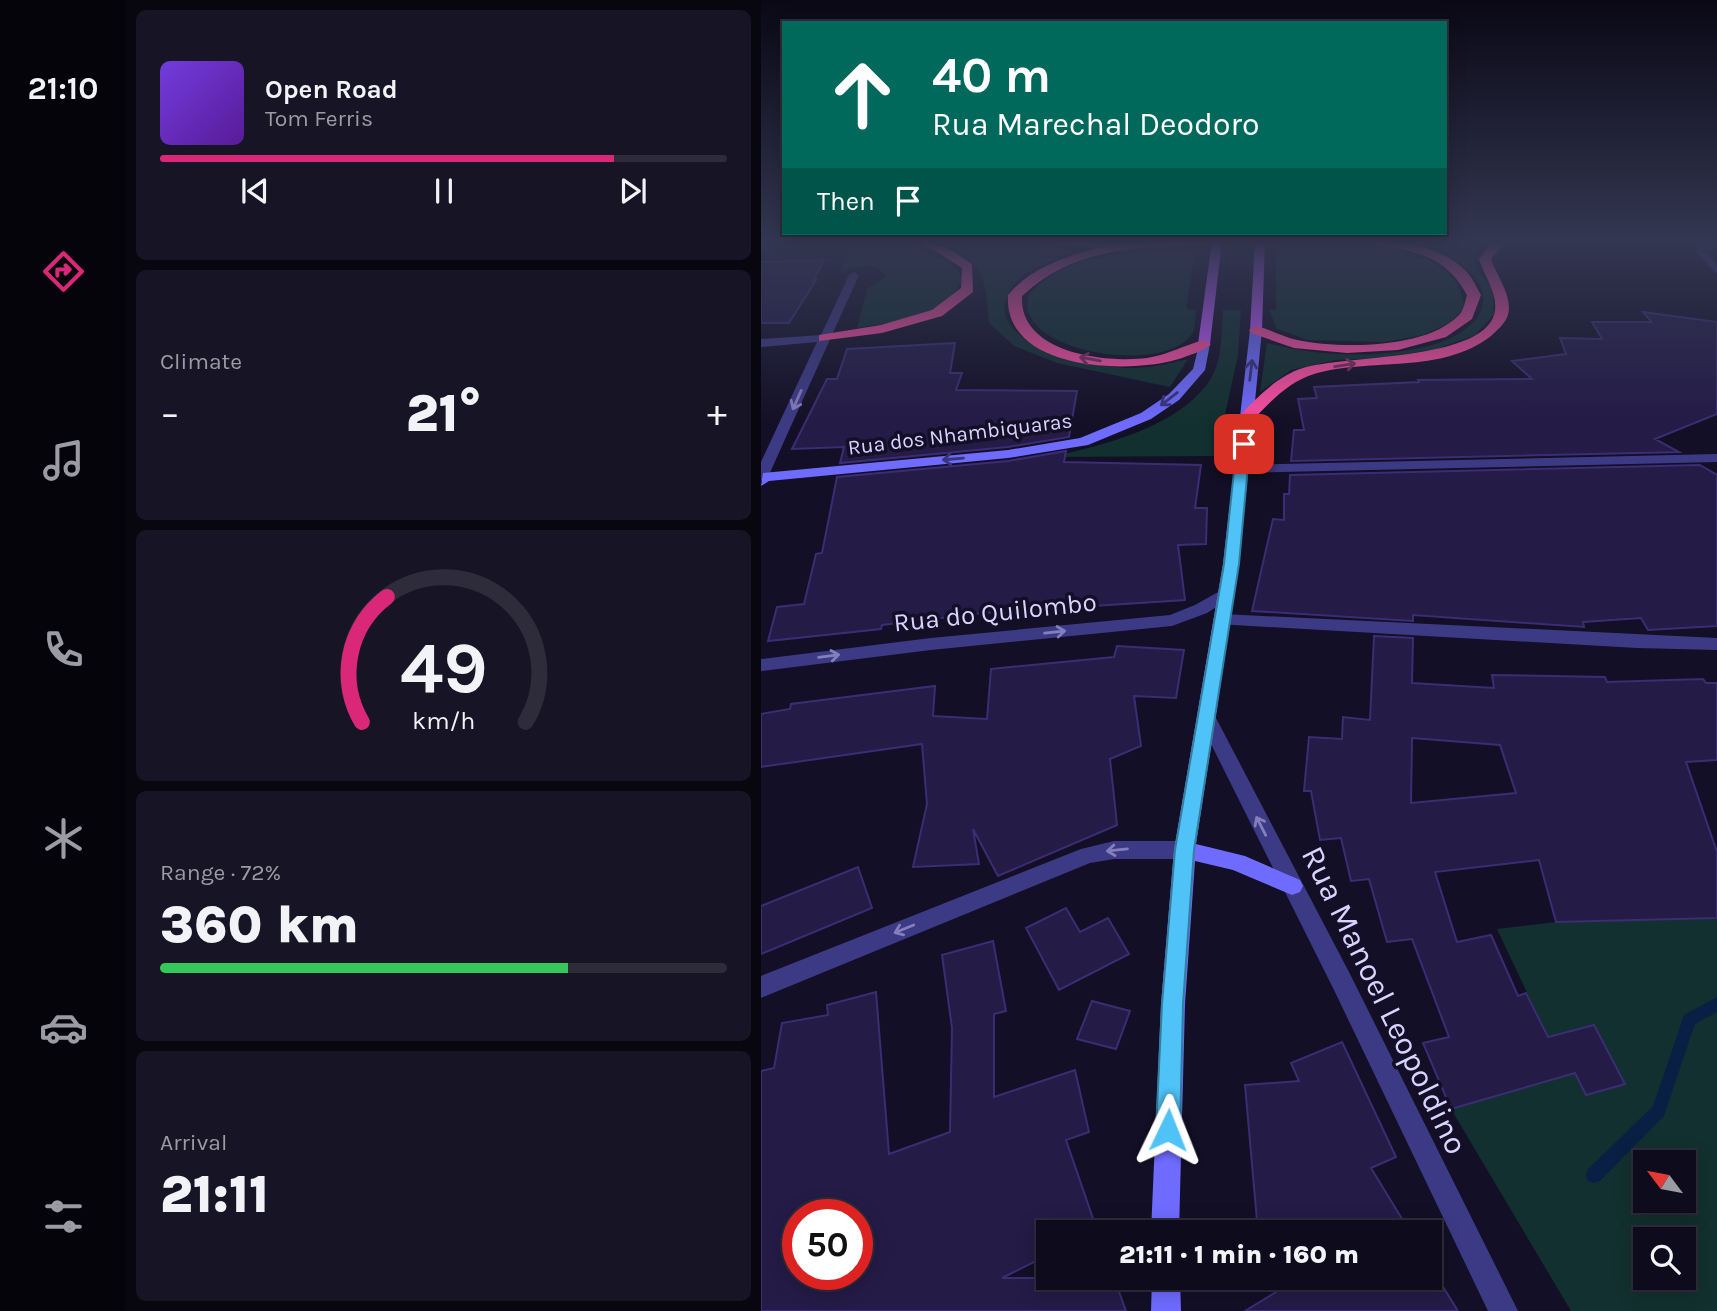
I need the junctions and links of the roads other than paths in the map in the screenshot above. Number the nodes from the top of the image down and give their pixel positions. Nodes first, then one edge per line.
1 (841, 302) edge
2 (951, 302) edge
3 (1015, 302) edge
4 (1210, 302) edge
5 (1257, 302) edge
6 (1472, 302) edge
7 (1502, 302) edge
8 (1256, 330) junction
9 (824, 338) junction
10 (761, 342) edge
11 (1204, 344) junction
12 (1245, 419) junction
13 (1717, 457) edge
14 (1242, 469) junction
15 (762, 479) edge
16 (1227, 592) junction
17 (1223, 620) junction
18 (1717, 644) edge
19 (761, 665) edge
20 (1207, 718) junction
21 (1185, 850) junction
22 (1292, 886) junction
23 (761, 987) edge
24 (1165, 1220) edge
25 (1166, 1290) edge
26 (1166, 1311) edge
27 (1503, 1311) edge

1 - 9 street
2 - 9 highway
11 -> 3 highway
4 - 11 main road
5 - 8 main road
6 - 8 highway
12 -> 7 highway
12 -> 8 main road
9 - 10 street
9 -> 15 street
11 -> 15 main road, Rua dos Nhambiquaras
12 - 14 main road
13 - 14 street
14 - 16 main road
16 - 17 main road
19 -> 16 street, Rua do Quilombo
17 - 18 street
17 - 20 main road
20 - 21 main road
22 -> 20 street, Rua Manoel Leopoldino
21 - 22 main road
21 -> 23 street
21 - 24 main road
22 - 27 street, Rua Manoel Leopoldino
25 - 26 main road

